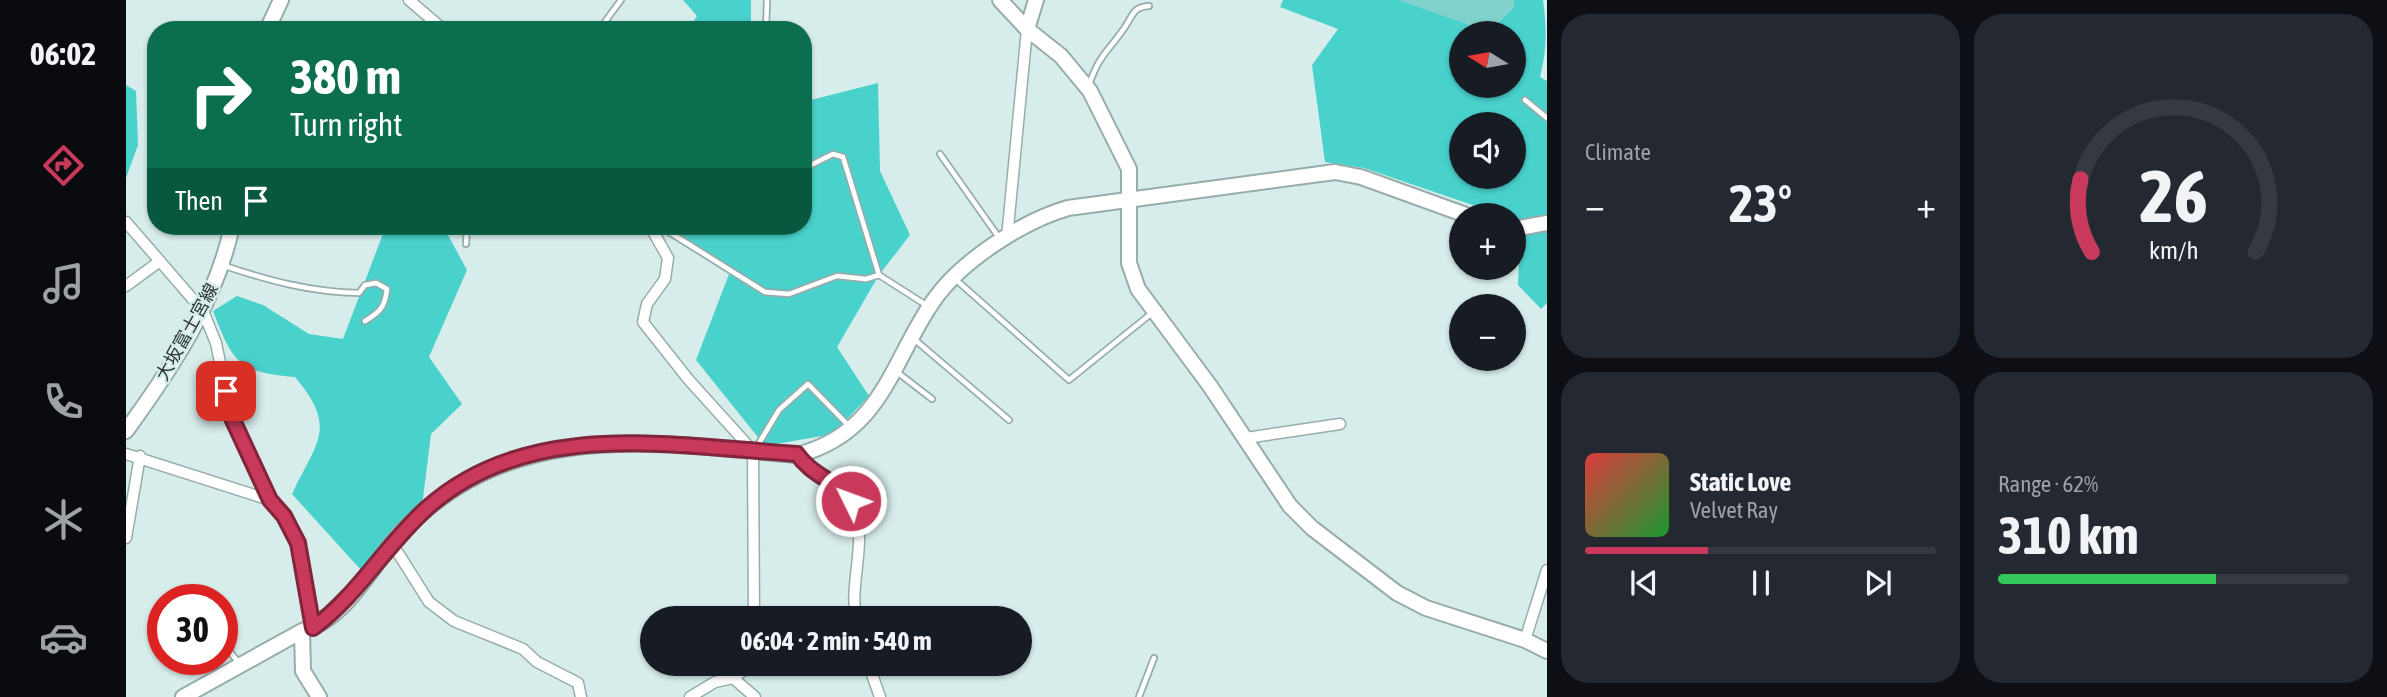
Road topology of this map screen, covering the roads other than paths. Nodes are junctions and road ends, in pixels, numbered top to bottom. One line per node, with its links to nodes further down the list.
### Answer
1 (281, 0): 8 (street)
2 (409, 0): 9 (street)
3 (621, 0): 10 (lane)
4 (767, 0): 11 (lane)
5 (1000, 0): 12 (street)
6 (1036, 0): 12 (street)
7 (1149, 6): 13 (lane)
8 (271, 21)
9 (434, 21)
10 (606, 21)
11 (766, 21)
12 (1027, 29): 13 (street); 27 (street)
13 (1088, 89): 18 (street)
14 (1525, 100): 15 (lane)
15 (1547, 118)
16 (940, 154): 27 (lane)
17 (812, 164): 31 (lane)
18 (1130, 202): 19 (street); 27 (street); 36 (street)
19 (1449, 209)
20 (126, 222): 29 (street)
21 (1547, 223): 22 (street)
22 (1526, 227)
23 (230, 235): 30 (street, 大坂富士宮線)
24 (466, 235): 28 (lane)
25 (660, 235): 46 (street)
26 (669, 235): 31 (lane)
27 (1004, 240): 32 (street)
28 (466, 244)
29 (160, 261): 33 (street); 35 (street)
30 (224, 266): 35 (street, 大坂富士宮線); 37 (lane)
31 (879, 275): 34 (lane)
32 (954, 278): 34 (street); 36 (lane)
33 (126, 286)
34 (930, 307): 38 (street)
35 (203, 311): 44 (street, 大坂富士宮線); 50 (street)
36 (1154, 311): 45 (street)
37 (365, 321)
38 (913, 339): 39 (street); 41 (lane)
39 (896, 371): 40 (lane); 43 (street)
40 (932, 399)
41 (1009, 420)
42 (1340, 424): 45 (street)
43 (850, 427): 46 (lane); 48 (street)
44 (126, 432)
45 (1246, 438): 57 (street)
46 (754, 451): 48 (street); 52 (street); 54 (street)
47 (126, 454): 49 (street)
48 (797, 454): 55 (street)
49 (140, 456): 50 (street); 51 (street)
50 (270, 500): 56 (street)
51 (126, 538)
52 (393, 545): 56 (street); 67 (street)
53 (1547, 570): 57 (street)
54 (754, 606)
55 (855, 606)
56 (308, 629): 61 (street); 66 (street)
57 (1525, 640): 58 (street)
58 (1547, 651)
59 (1154, 658): 71 (lane)
60 (238, 662): 61 (lane)
61 (240, 664): 65 (street)
62 (736, 676): 64 (street)
63 (873, 676): 70 (street)
64 (733, 678): 68 (street); 69 (street)
65 (183, 697)
66 (319, 697)
67 (581, 697)
68 (690, 697)
69 (755, 697)
70 (880, 697)
71 (1139, 697)

